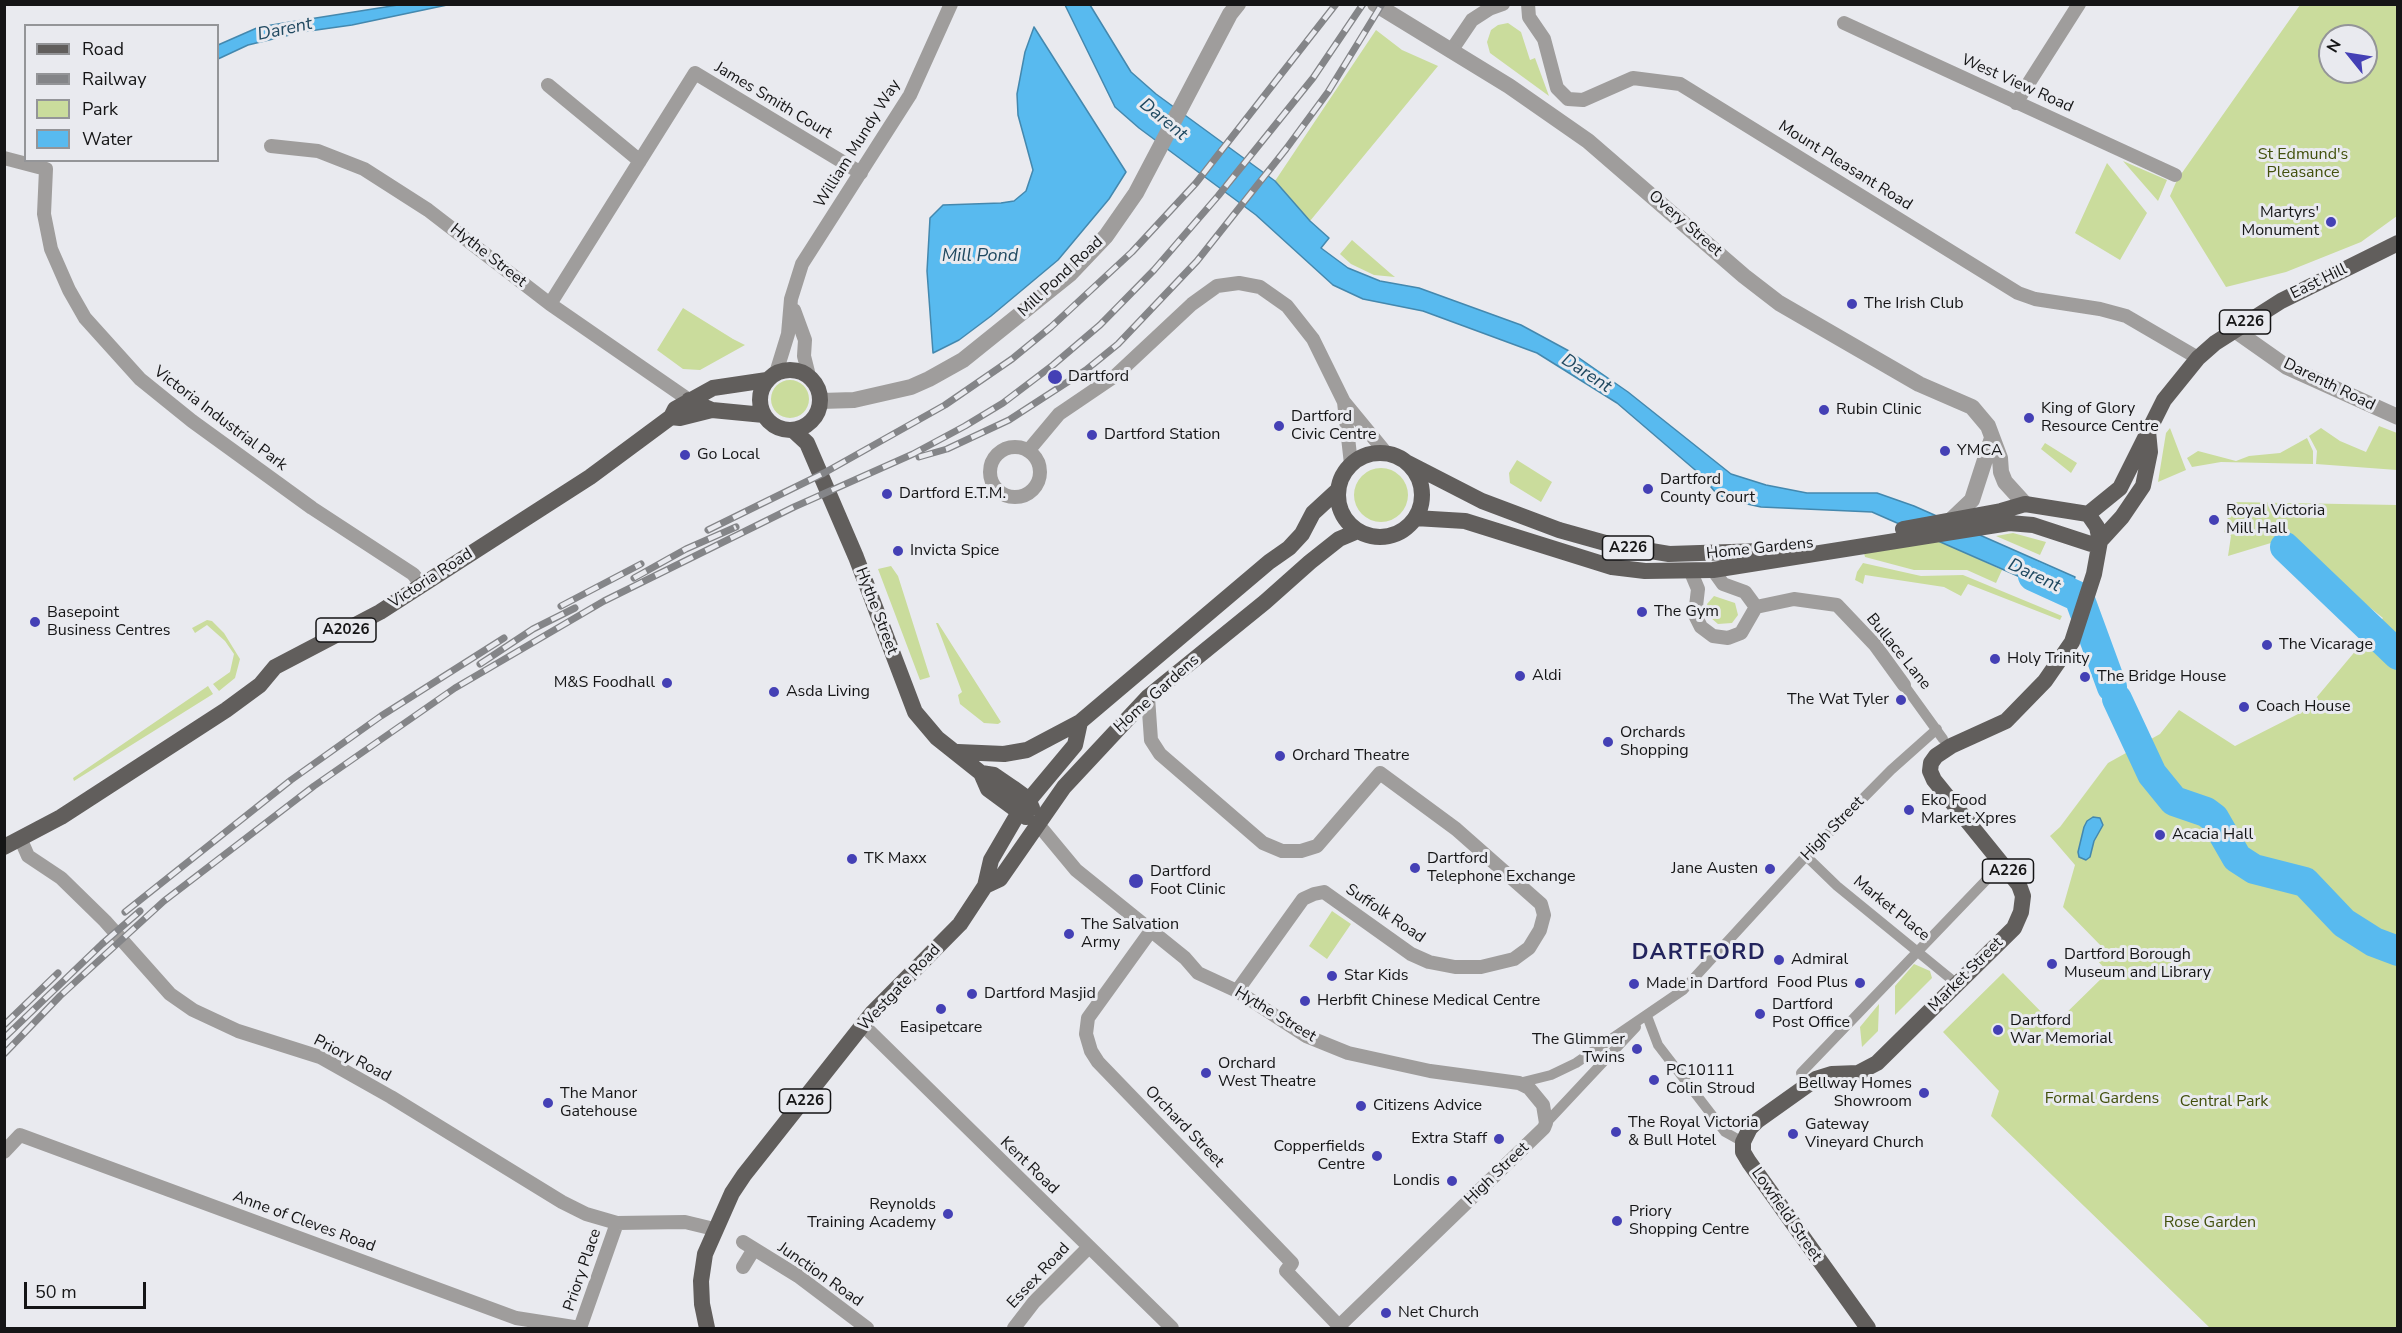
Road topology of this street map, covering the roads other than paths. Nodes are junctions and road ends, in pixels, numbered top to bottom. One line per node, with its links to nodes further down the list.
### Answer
1 (951, 4): 14 (street, William Mundy Way)
2 (1375, 4): 8 (street, Overy Street)
3 (1503, 4): 8 (street)
4 (1528, 4): 20 (street, Mount Pleasant Road)
5 (2079, 4): 10 (street)
6 (1234, 8): 24 (street, Mill Pond Road)
7 (1844, 23): 10 (street, West View Road)
8 (1451, 51): 32 (street, Overy Street)
9 (548, 85): 13 (street)
10 (2016, 103): 15 (street, West View Road)
11 (271, 146): 18 (street, Hythe Street)
12 (4, 158): 49 (street, Victoria Industrial Park)
13 (640, 161): 14 (street, James Smith Court); 18 (street, James Smith Court)
14 (861, 173): 17 (street, William Mundy Way)
15 (2175, 175)
16 (2397, 243): 19 (main road, East Hill / A226)
17 (791, 299): 21 (street); 22 (street, William Mundy Way)
18 (550, 304): 23 (street, Hythe Street)
19 (2233, 329): 20 (main road, East Hill / A226); 29 (street, Darenth Road)
20 (2198, 358): 31 (main road, East Hill / A226)
21 (809, 376): 22 (main road, Victoria Road); 24 (main road)
22 (772, 377): 23 (main road, Victoria Road / A2026); 27 (main road)
23 (689, 400): 26 (main road, Victoria Road / A2026); 28 (main road, Victoria Road / A2026)
24 (821, 401): 30 (main road)
25 (1344, 402): 33 (street); 34 (street); 36 (street)
26 (712, 410): 27 (main road, Victoria Road / A2026); 28 (main road, Victoria Road / A2026)
27 (764, 416): 30 (main road, Victoria Road)
28 (671, 417): 49 (main road, Victoria Road / A2026)
29 (2397, 417)
30 (794, 431): 56 (main road, Hythe Street)
31 (2148, 431): 39 (main road, East Hill / A226); 45 (main road, East Hill / A226)
32 (1992, 438): 38 (street, Overy Street); 42 (street)
33 (1028, 451)
34 (1386, 453): 35 (main road); 36 (main road)
35 (1408, 463): 41 (main road); 46 (main road, Home Gardens / A226)
36 (1351, 464): 37 (main road)
37 (1338, 490): 43 (main road); 53 (main road, Home Gardens)
38 (2025, 504): 39 (main road, Home Gardens / A226); 40 (main road, Home Gardens / A226)
39 (2088, 514): 45 (main road)
40 (2005, 517): 42 (main road, Home Gardens / A226); 44 (main road, Home Gardens / A226); 45 (main road, Home Gardens / A226)
41 (1415, 518): 43 (main road); 47 (main road, Home Gardens / A226)
42 (1951, 520): 44 (main road, Home Gardens / A226)
43 (1358, 531): 52 (main road, Home Gardens / A226)
44 (1865, 541): 46 (main road, Home Gardens / A226); 48 (main road, Home Gardens / A226)
45 (2100, 541): 55 (main road, A226)
46 (1641, 550): 47 (main road)
47 (1690, 570): 48 (main road, Home Gardens / A226); 50 (street)
48 (1713, 570): 50 (street)
49 (422, 585): 59 (main road, Victoria Road / A2026)
50 (1756, 607): 51 (street, Bullace Lane)
51 (1904, 685): 54 (street, Bullace Lane)
52 (1148, 697): 58 (main road, Home Gardens / A226); 67 (street, Suffolk Road)
53 (1080, 722): 56 (main road, Home Gardens); 57 (main road, A226)
54 (1937, 729): 55 (street); 61 (street, High Street)
55 (1945, 744): 66 (main road, Market Street / A226)
56 (958, 752): 57 (main road, Hythe Street)
57 (1023, 806): 58 (main road, Hythe Street); 63 (main road, Westgate Road / A226)
58 (1037, 823): 63 (main road, Home Gardens / A226); 64 (street, Hythe Street)
59 (21, 840): 60 (main road, Victoria Road / A2026); 75 (street, Priory Road)
60 (4, 847)
61 (1806, 856): 65 (street, Market Place); 68 (street, High Street)
62 (1994, 872): 65 (street)
63 (986, 886): 69 (main road, Westgate Road / A226)
64 (1150, 932): 67 (street, Hythe Street); 79 (street, Orchard Street)
65 (1918, 950): 66 (street, Market Place); 70 (street)
66 (1957, 984): 73 (main road, Market Street / A226)
67 (1237, 991): 71 (street, Hythe Street)
68 (1647, 1016): 71 (street, High Street); 72 (street, High Street); 73 (street)
69 (864, 1026): 76 (main road, Westgate Road / A226); 77 (street, Kent Road)
70 (1801, 1073)
71 (1519, 1083): 72 (street)
72 (1546, 1123): 79 (street, High Street)
73 (1743, 1142): 85 (main road, Lowfield Street)
74 (4, 1152): 80 (street, Anne of Cleves Road)
75 (617, 1223): 76 (street, Priory Road); 80 (street, Priory Place)
76 (714, 1228): 81 (main road, Westgate Road / A226)
77 (1089, 1247): 83 (street, Essex Road); 84 (street, Kent Road)
78 (743, 1267): 82 (street, Junction Road)
79 (1338, 1327)
80 (580, 1328)
81 (707, 1329)
82 (867, 1329)
83 (1014, 1329)
84 (1172, 1329)
85 (1868, 1329)

